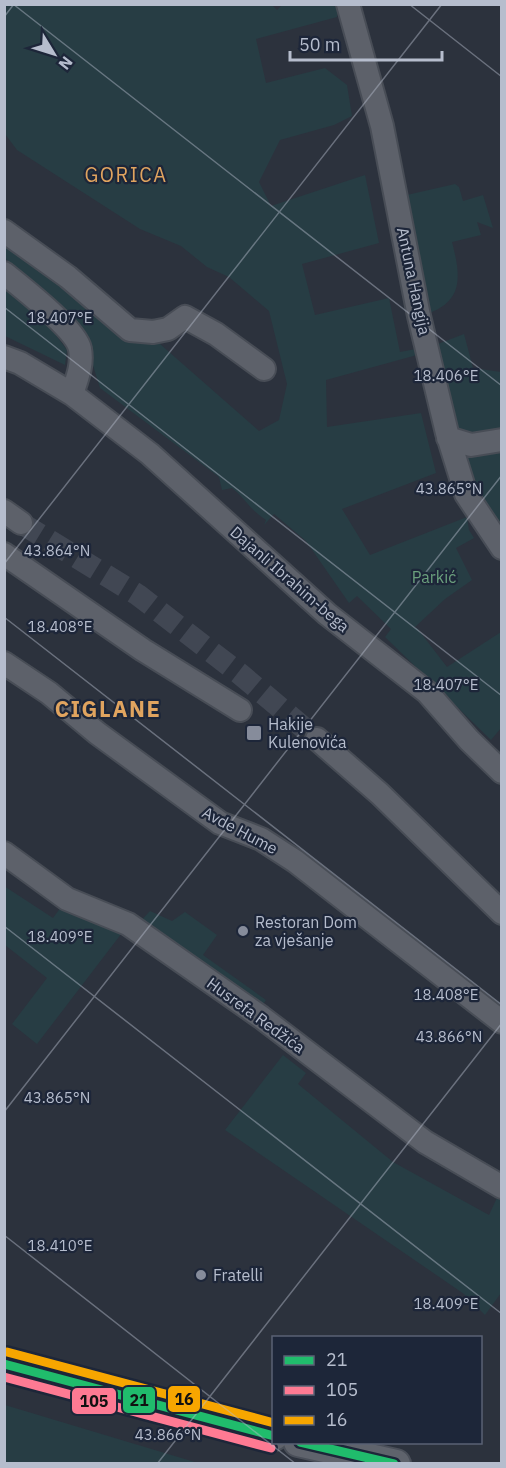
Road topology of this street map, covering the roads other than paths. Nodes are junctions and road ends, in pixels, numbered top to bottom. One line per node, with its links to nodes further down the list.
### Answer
1 (348, 4): 7 (street, Antuna Hangija)
2 (4, 231): 5 (street)
3 (4, 273): 6 (street)
4 (4, 357): 6 (street, Dajanli Ibrahim-bega)
5 (264, 369)
6 (72, 394): 14 (street, Dajanli Ibrahim-bega)
7 (448, 438): 8 (street); 9 (street, Antuna Hangija)
8 (501, 440)
9 (501, 548)
10 (4, 554): 12 (street)
11 (4, 663): 17 (street, Avde Hume)
12 (240, 710)
13 (317, 739): 16 (street)
14 (501, 772)
15 (4, 852): 18 (street, Husrefa Redžića)
16 (501, 913)
17 (501, 1022)
18 (501, 1187)
19 (4, 1364): 20 (main road)
20 (272, 1436)
21 (303, 1444): 22 (main road)
22 (396, 1464)

